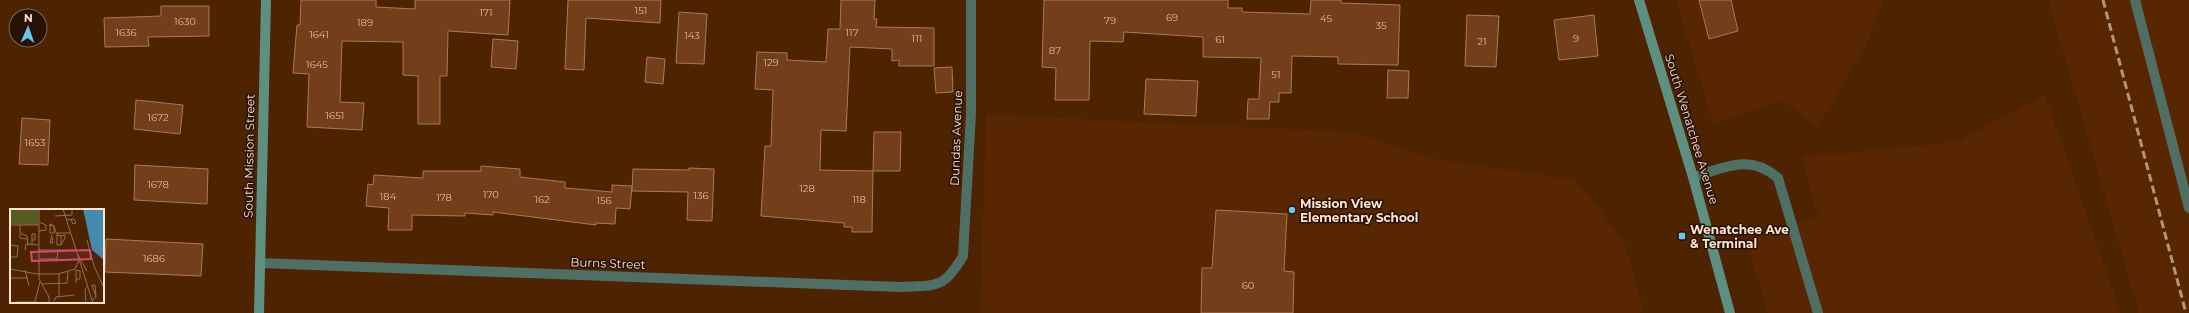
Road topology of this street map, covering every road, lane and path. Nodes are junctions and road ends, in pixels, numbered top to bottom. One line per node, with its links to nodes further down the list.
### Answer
1 (266, 0): 7 (main road, South Mission Street)
2 (972, 0): 8 (street, Dundas Avenue)
3 (1639, 0): 5 (main road, South Wenatchee Avenue)
4 (2136, 0): 6 (street)
5 (1694, 177): 10 (main road, South Wenatchee Avenue); 11 (street)
6 (2189, 208)
7 (260, 263): 8 (street, Burns Street); 9 (main road, South Mission Street)
8 (952, 275)
9 (259, 313)
10 (1730, 313)
11 (1818, 313)

